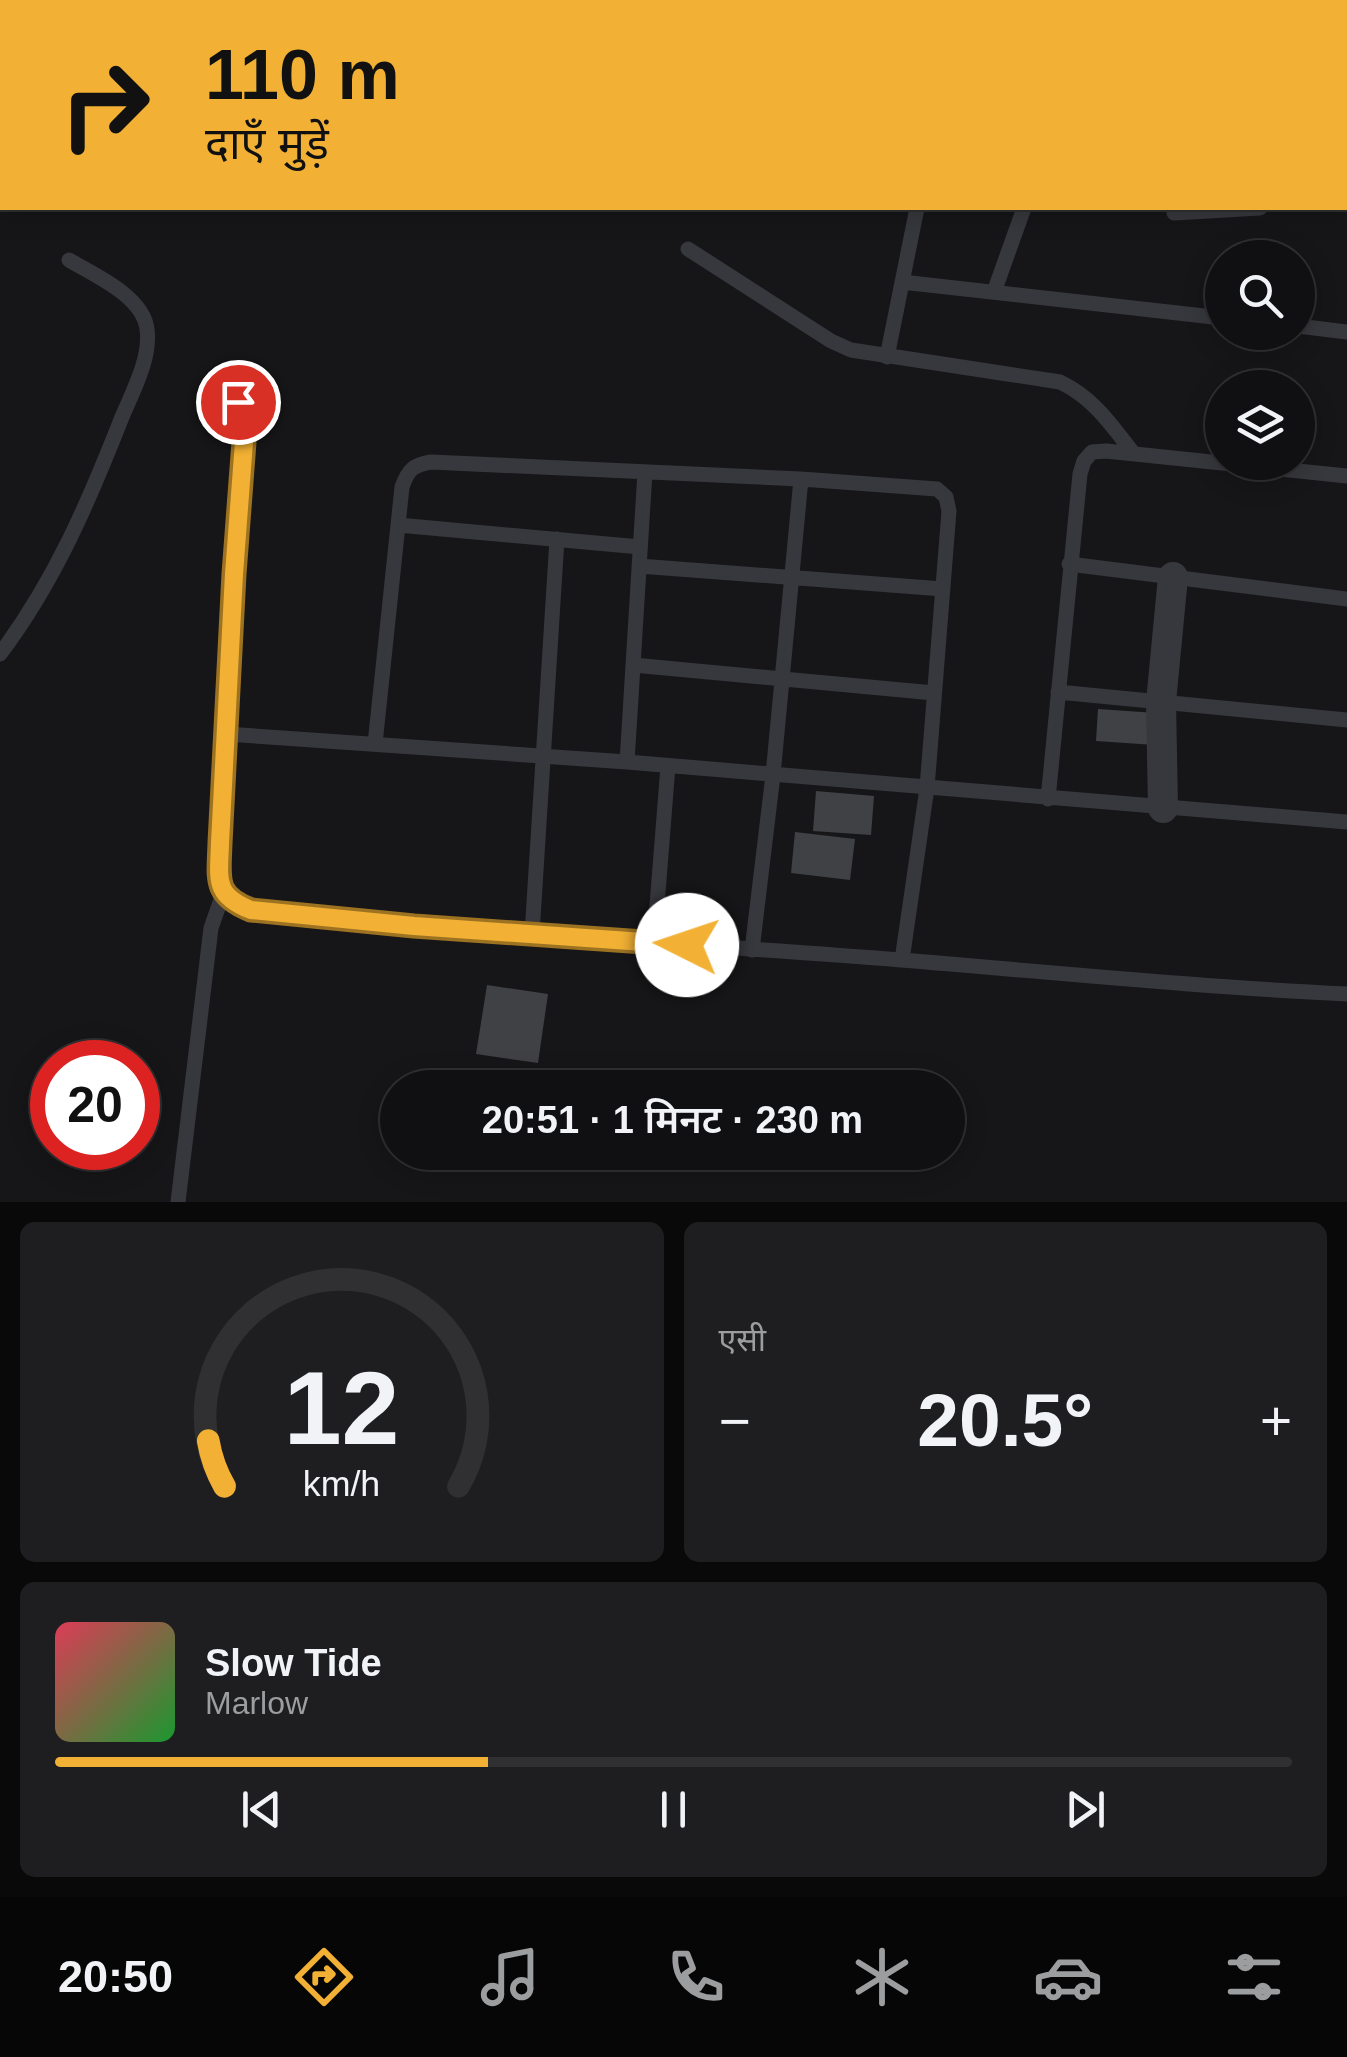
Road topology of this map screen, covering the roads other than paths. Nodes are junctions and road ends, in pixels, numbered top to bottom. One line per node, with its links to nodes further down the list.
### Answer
1 (917, 210): 7 (lane)
2 (1023, 210): 8 (lane)
3 (1226, 210): 4 (lane)
4 (1174, 213)
5 (688, 250): 12 (lane)
6 (69, 260): 27 (lane)
7 (902, 282): 8 (lane); 12 (lane)
8 (994, 292): 9 (lane)
9 (1205, 316)
10 (1315, 328): 11 (lane)
11 (1347, 332)
12 (887, 358): 14 (lane)
13 (229, 384): 34 (lane)
14 (1134, 454): 16 (lane); 21 (lane)
15 (646, 472): 17 (lane); 18 (lane); 20 (lane)
16 (1347, 476)
17 (801, 479): 23 (lane); 25 (lane)
18 (398, 525): 19 (lane); 35 (lane)
19 (557, 539): 20 (lane); 36 (lane)
20 (640, 547): 22 (lane)
21 (1069, 564): 24 (lane); 30 (lane)
22 (640, 566): 23 (lane); 28 (lane)
23 (791, 577): 25 (lane); 29 (lane)
24 (1173, 577): 26 (lane); 32 (street)
25 (943, 589): 31 (lane)
26 (1347, 599)
27 (0, 654)
28 (633, 665): 29 (lane); 37 (lane)
29 (782, 677): 31 (lane); 39 (lane)
30 (1058, 692): 32 (lane); 41 (lane)
31 (934, 693): 40 (lane)
32 (1161, 702): 33 (lane); 42 (street)
33 (1347, 720)
34 (226, 734): 35 (lane); 44 (lane)
35 (375, 744): 36 (lane)
36 (542, 756): 37 (lane); 45 (lane)
37 (627, 762): 38 (lane)
38 (668, 766): 39 (lane); 46 (lane)
39 (773, 775): 40 (lane); 47 (lane)
40 (927, 788): 41 (lane); 48 (lane)
41 (1048, 799): 42 (lane)
42 (1163, 808): 43 (lane)
43 (1347, 822)
44 (224, 894): 45 (lane); 50 (lane)
45 (532, 934): 46 (lane)
46 (654, 943): 47 (lane)
47 (752, 950): 48 (lane)
48 (902, 960): 49 (lane)
49 (1347, 994)
50 (178, 1202)

